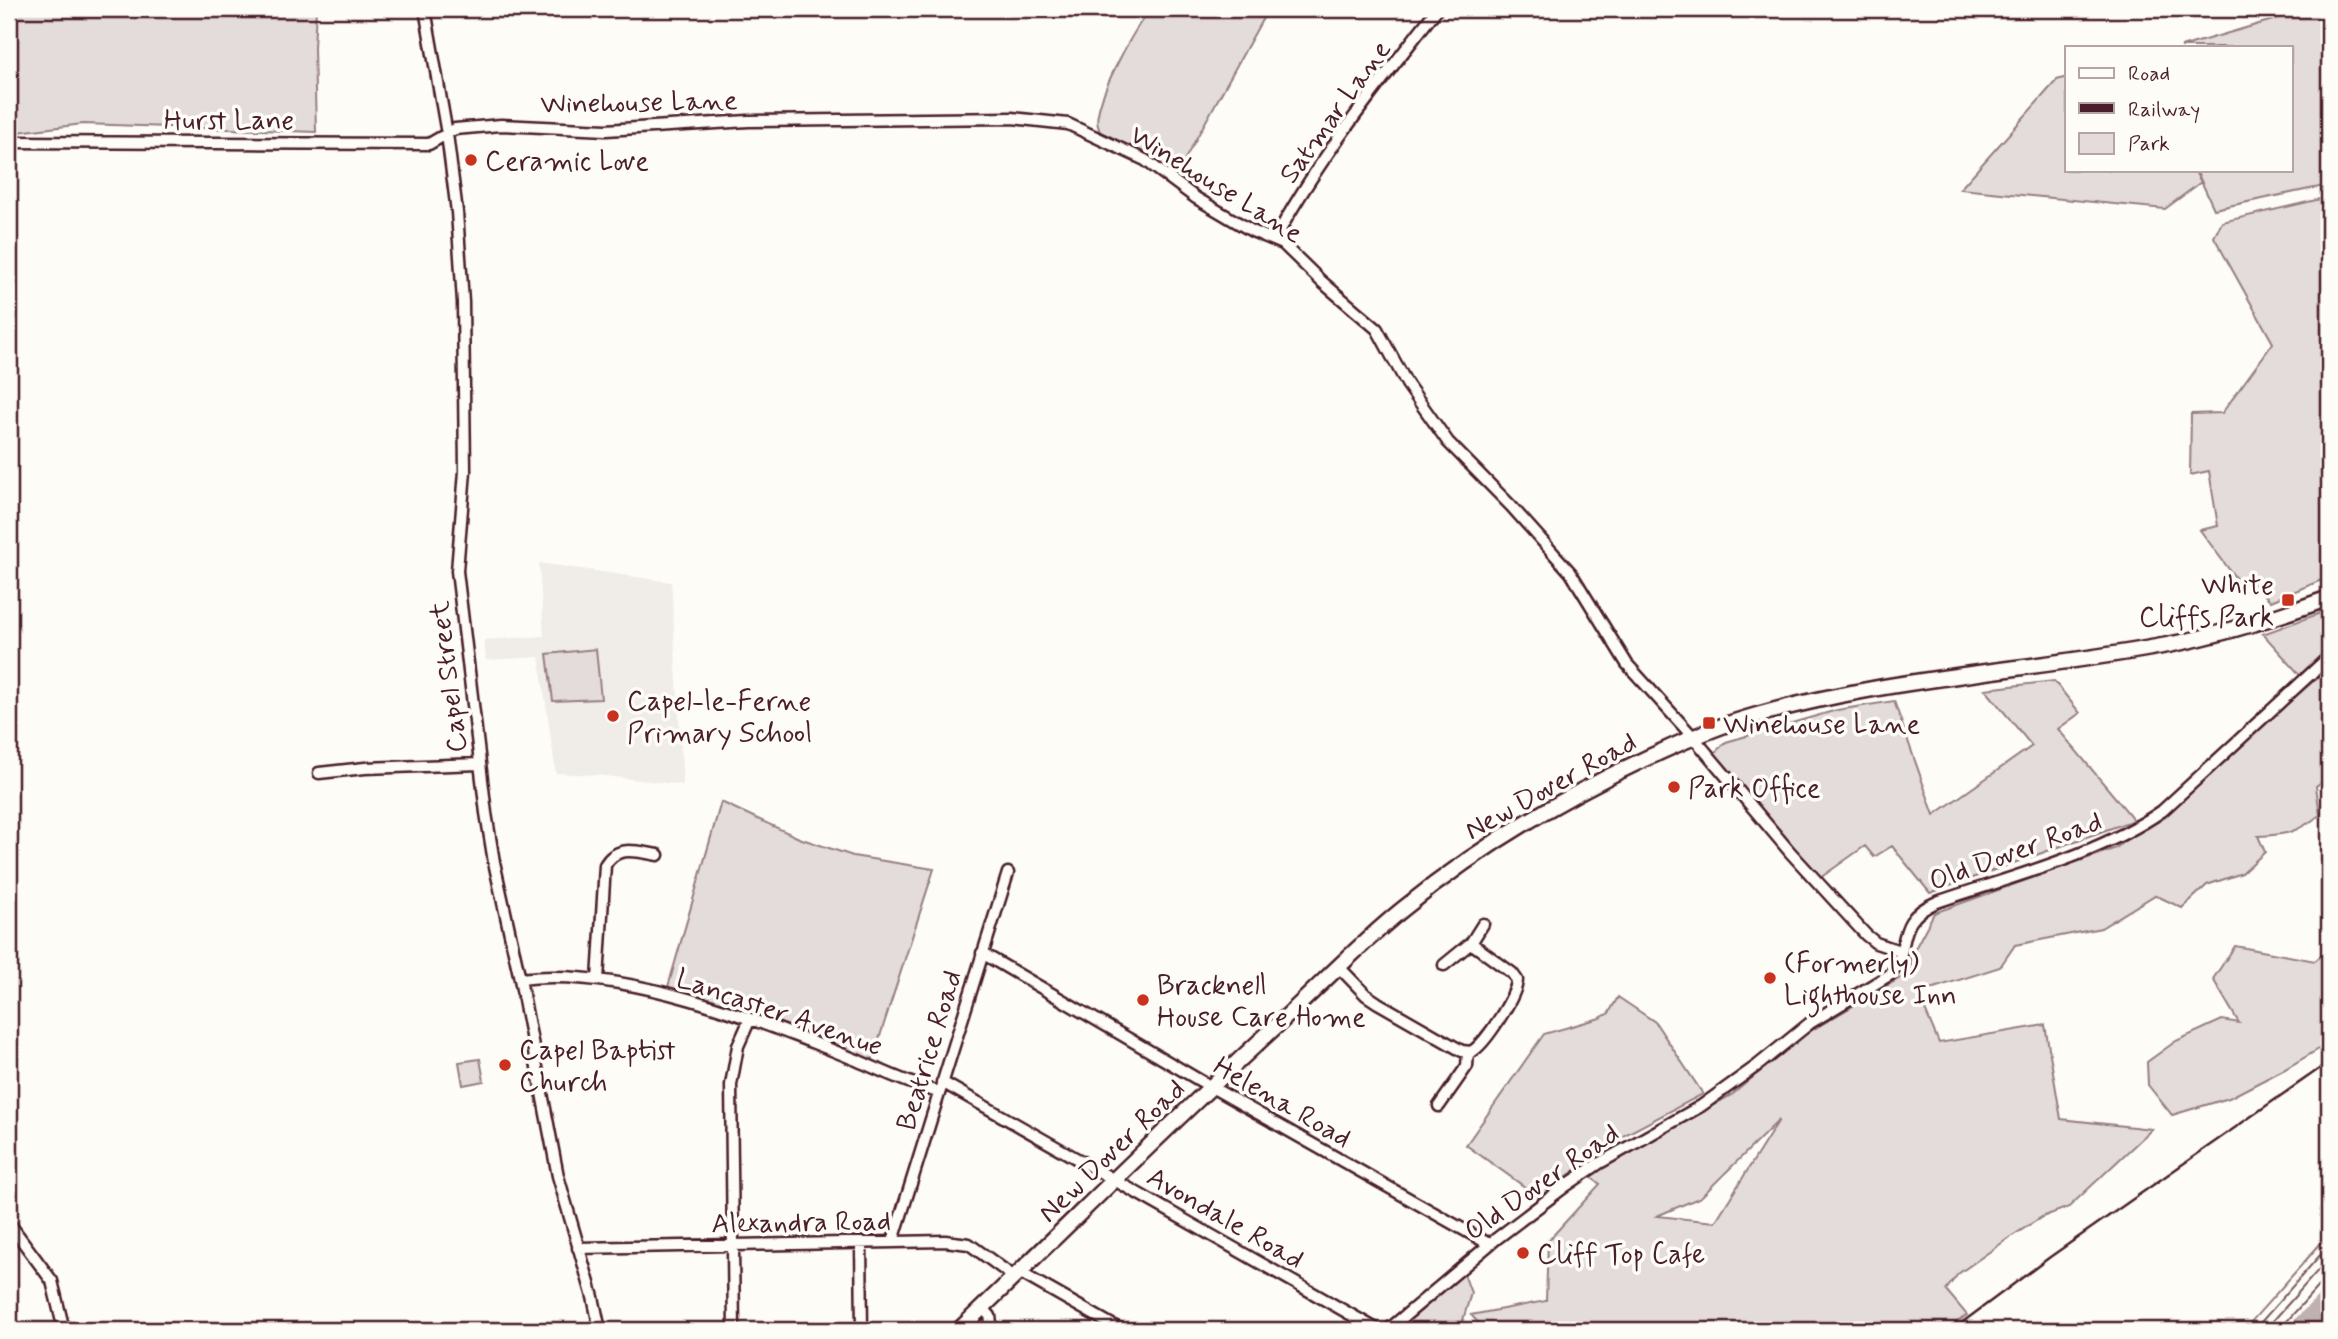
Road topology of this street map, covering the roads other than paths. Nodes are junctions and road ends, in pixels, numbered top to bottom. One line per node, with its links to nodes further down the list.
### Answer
1 (425, 9): 3 (street, Capel Street)
2 (1437, 9): 5 (street, Satmar Lane)
3 (447, 134): 4 (street, Hurst Lane); 5 (street, Winehouse Lane); 9 (street, Capel Street)
4 (9, 142)
5 (1283, 244): 8 (street, Winehouse Lane)
6 (2329, 598): 8 (main road, New Dover Road)
7 (2329, 657): 15 (street, Old Dover Road)
8 (1694, 738): 15 (street, Winehouse Lane); 18 (main road, New Dover Road)
9 (480, 764): 10 (street); 19 (street, Capel Street)
10 (319, 773)
11 (658, 855): 20 (street)
12 (1008, 873): 16 (street, Beatrice Road)
13 (1483, 924): 14 (street)
14 (1471, 943): 17 (street); 22 (street)
15 (1900, 951): 30 (street, Old Dover Road)
16 (982, 953): 23 (street, Helena Road); 24 (street, Beatrice Road)
17 (1444, 965)
18 (1339, 967): 22 (street); 23 (main road, New Dover Road)
19 (520, 979): 20 (street, Lancaster Avenue); 32 (street, Capel Street)
20 (598, 980): 21 (street, Lancaster Avenue)
21 (750, 1019): 24 (street, Lancaster Avenue); 31 (street)
22 (1468, 1052): 25 (street)
23 (1212, 1086): 26 (main road, New Dover Road); 30 (street, Helena Road)
24 (940, 1087): 26 (street, Avondale Road); 28 (street, Beatrice Road)
25 (1439, 1106)
26 (1115, 1181): 33 (main road, New Dover Road); 42 (street, Avondale Road)
27 (9, 1223): 35 (street)
28 (893, 1241): 29 (street, Alexandra Road); 33 (street, Alexandra Road)
29 (861, 1243): 31 (street, Alexandra Road); 38 (street)
30 (1489, 1244): 43 (street, Old Dover Road)
31 (732, 1245): 32 (street, Alexandra Road); 37 (street)
32 (578, 1248): 36 (street, Capel Street)
33 (1017, 1274): 34 (main road, New Dover Road); 41 (street, Alexandra Road)
34 (983, 1308): 39 (main road, New Dover Road); 40 (street)
35 (64, 1330)
36 (600, 1330)
37 (734, 1330)
38 (862, 1330)
39 (959, 1330)
40 (992, 1330)
41 (1121, 1330)
42 (1378, 1330)
43 (1388, 1330)

